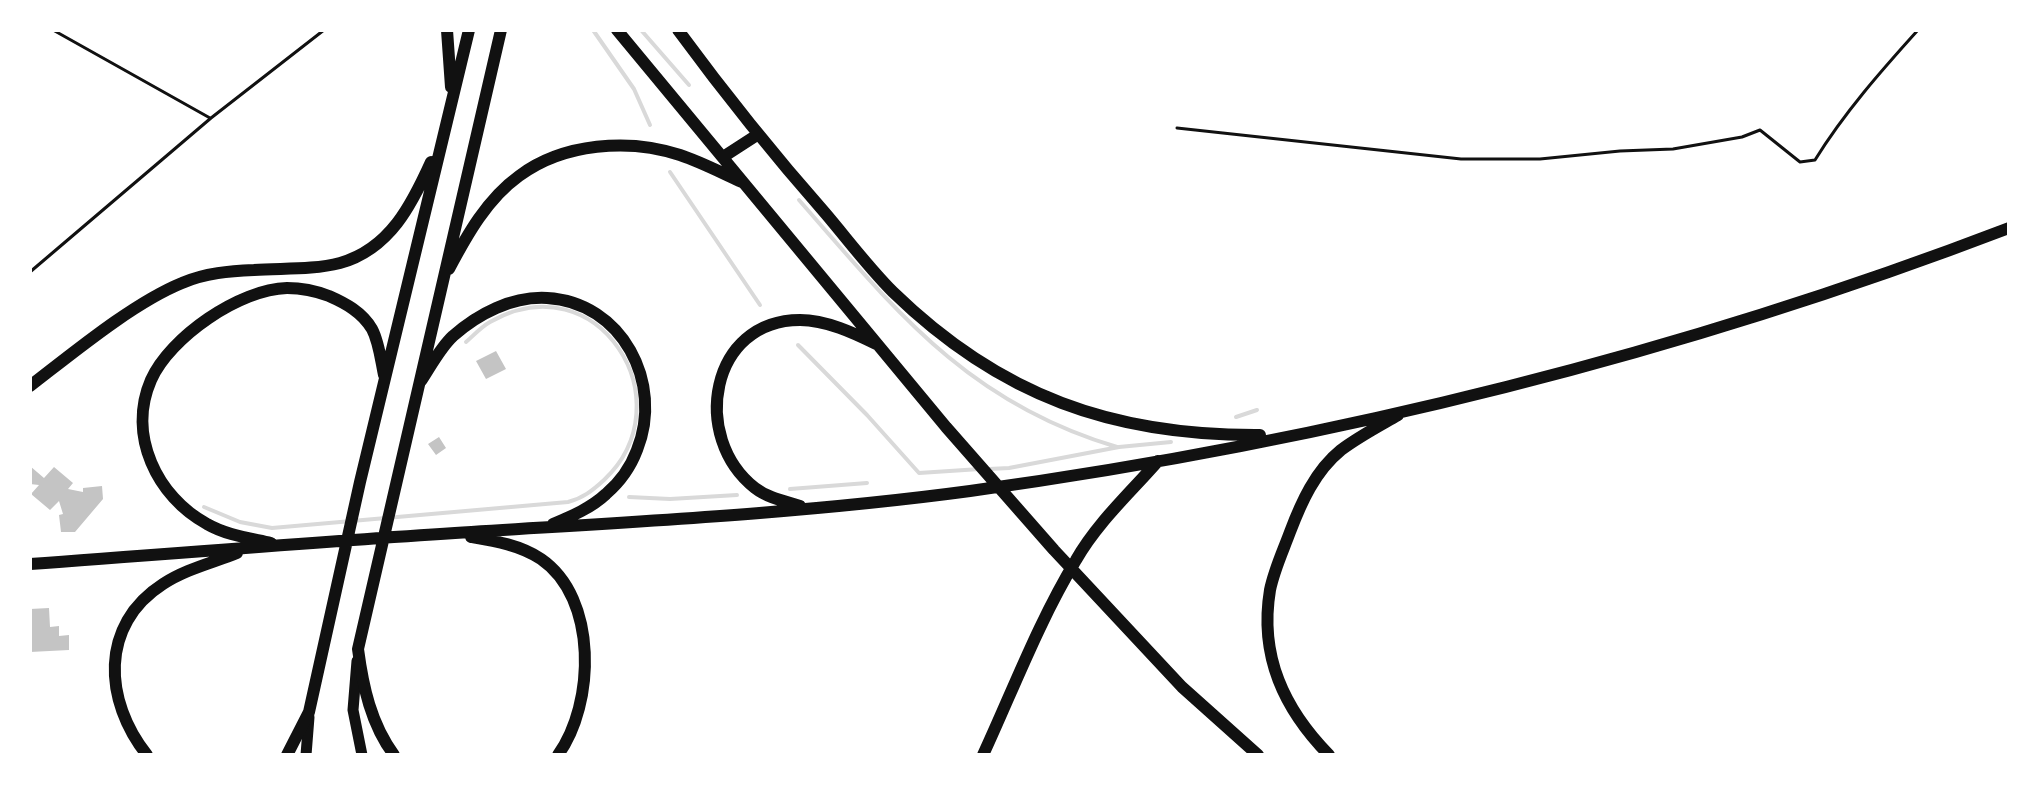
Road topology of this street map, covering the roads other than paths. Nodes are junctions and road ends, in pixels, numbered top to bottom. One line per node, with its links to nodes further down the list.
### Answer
1 (447, 30): 6 (highway)
2 (469, 30): 6 (highway)
3 (501, 30): 12 (highway)
4 (617, 30): 9 (highway)
5 (678, 30): 7 (highway)
6 (451, 102): 8 (highway)
7 (757, 135): 9 (highway); 18 (highway)
8 (443, 137): 14 (highway); 15 (highway)
9 (723, 157): 10 (highway)
10 (746, 184): 12 (highway); 13 (highway)
11 (2009, 228): 17 (highway)
12 (441, 283): 16 (highway)
13 (879, 346): 20 (highway); 35 (highway)
14 (385, 378): 23 (highway); 27 (highway)
15 (30, 386)
16 (417, 387): 21 (highway); 26 (highway)
17 (1406, 410): 18 (highway); 36 (highway)
18 (1291, 435): 19 (highway)
19 (1158, 461): 20 (highway); 34 (highway)
20 (809, 508): 21 (highway)
21 (544, 528): 22 (highway)
22 (452, 533): 23 (highway); 33 (highway)
23 (282, 545): 24 (highway)
24 (248, 548): 25 (highway); 28 (highway)
25 (30, 564)
26 (358, 649): 31 (main road); 32 (highway)
27 (309, 712): 29 (highway); 30 (main road)
28 (147, 755)
29 (287, 755)
30 (304, 755)
31 (362, 755)
32 (394, 755)
33 (558, 755)
34 (983, 755)
35 (1258, 755)
36 (1329, 755)

